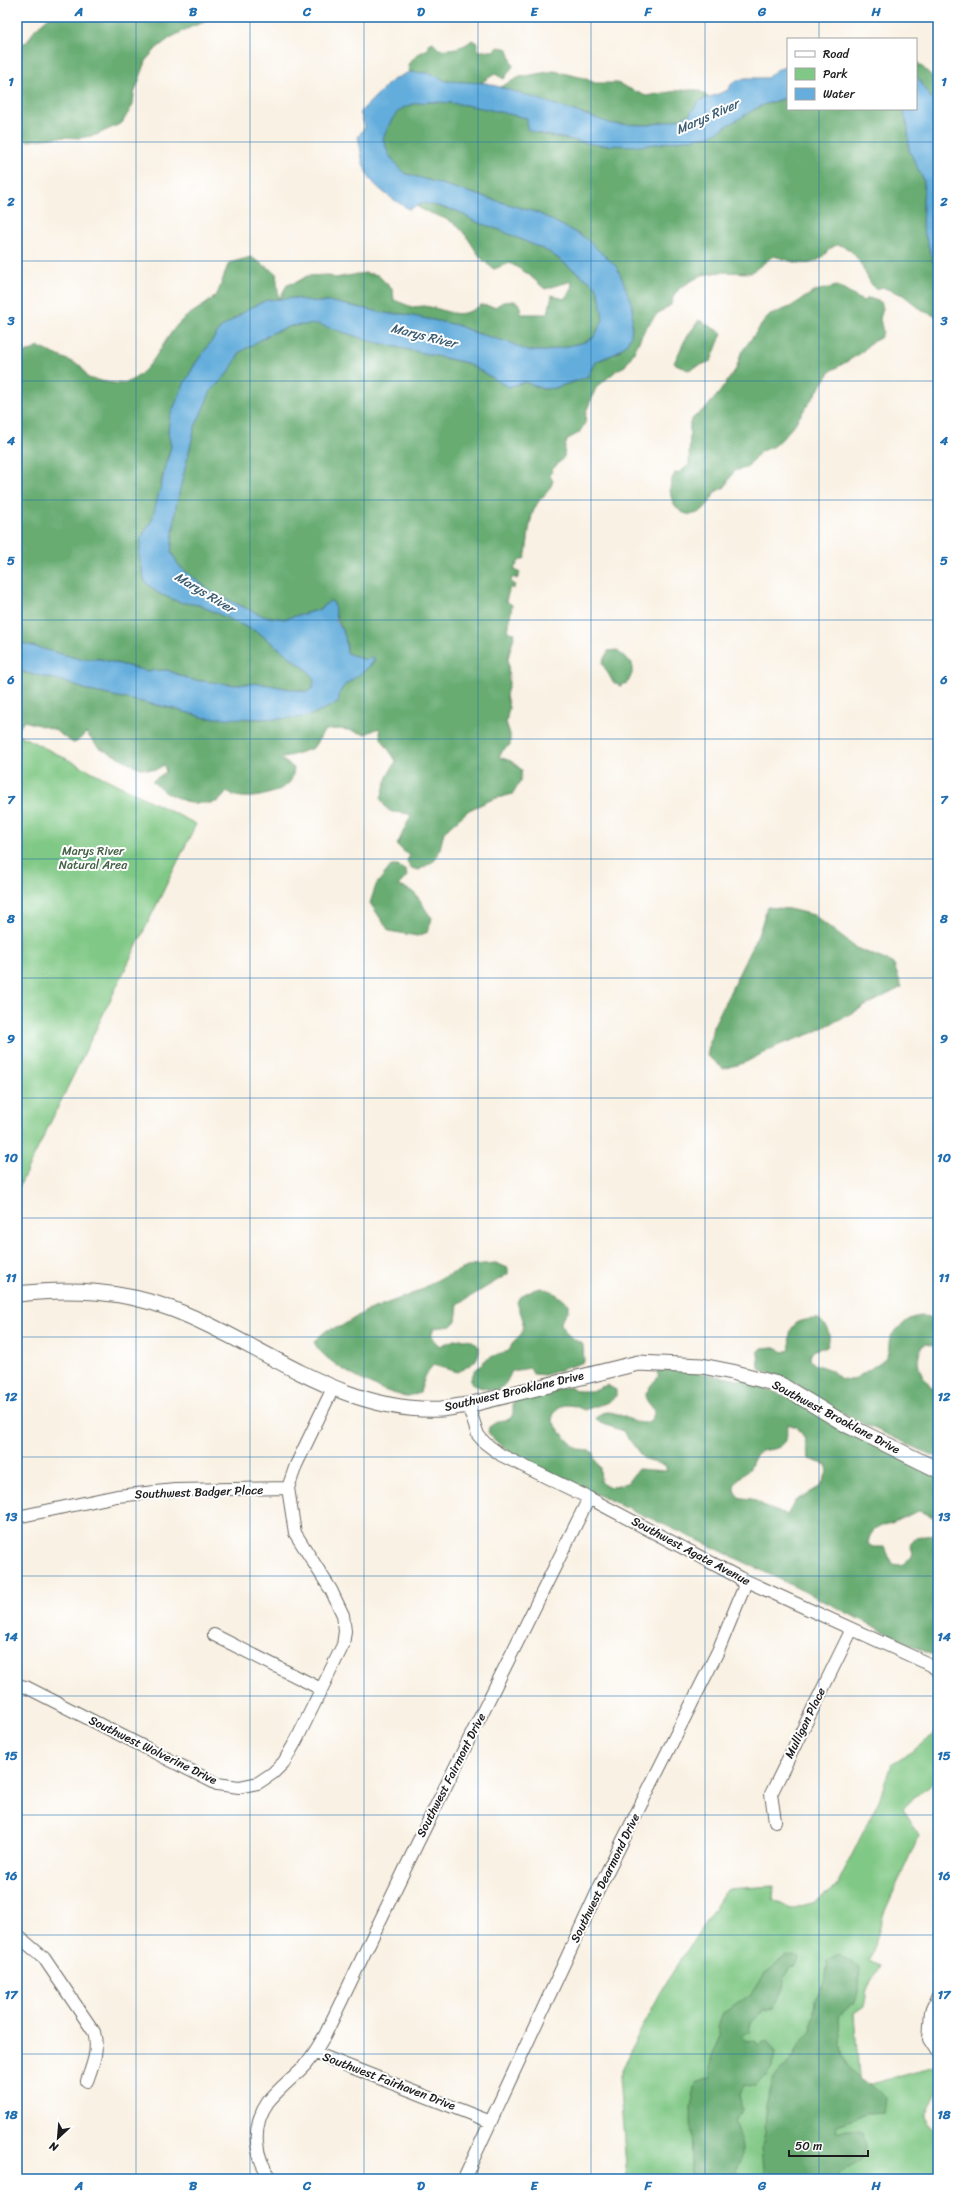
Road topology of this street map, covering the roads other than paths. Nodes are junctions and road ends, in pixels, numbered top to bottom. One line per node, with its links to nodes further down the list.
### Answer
1 (17, 1294): 2 (street, Southwest Brooklane Drive)
2 (333, 1388): 3 (street, Southwest Brooklane Drive); 5 (street, Southwest Wolverine Drive)
3 (468, 1405): 4 (street, Southwest Brooklane Drive); 6 (street, Southwest Agate Avenue)
4 (938, 1470)
5 (288, 1488): 7 (street, Southwest Badger Place); 13 (street, Southwest Wolverine Drive)
6 (589, 1498): 8 (street, Southwest Agate Avenue); 17 (street, Southwest Fairmont Drive)
7 (17, 1517)
8 (740, 1578): 9 (street, Southwest Agate Avenue); 20 (street, Southwest Dearmond Drive)
9 (852, 1629): 11 (street, Southwest Agate Avenue); 14 (street, Mulligan Place)
10 (214, 1635): 13 (street)
11 (938, 1671)
12 (17, 1685): 13 (street, Southwest Wolverine Drive)
13 (321, 1689)
14 (775, 1821)
15 (17, 1935): 19 (street)
16 (938, 1996): 18 (street)
17 (315, 2053): 20 (street, Southwest Fairhaven Drive); 21 (street, Southwest Fairhaven Drive)
18 (938, 2053)
19 (87, 2081)
20 (491, 2122): 22 (street, Southwest Dearmond Drive)
21 (272, 2179)
22 (464, 2179)

